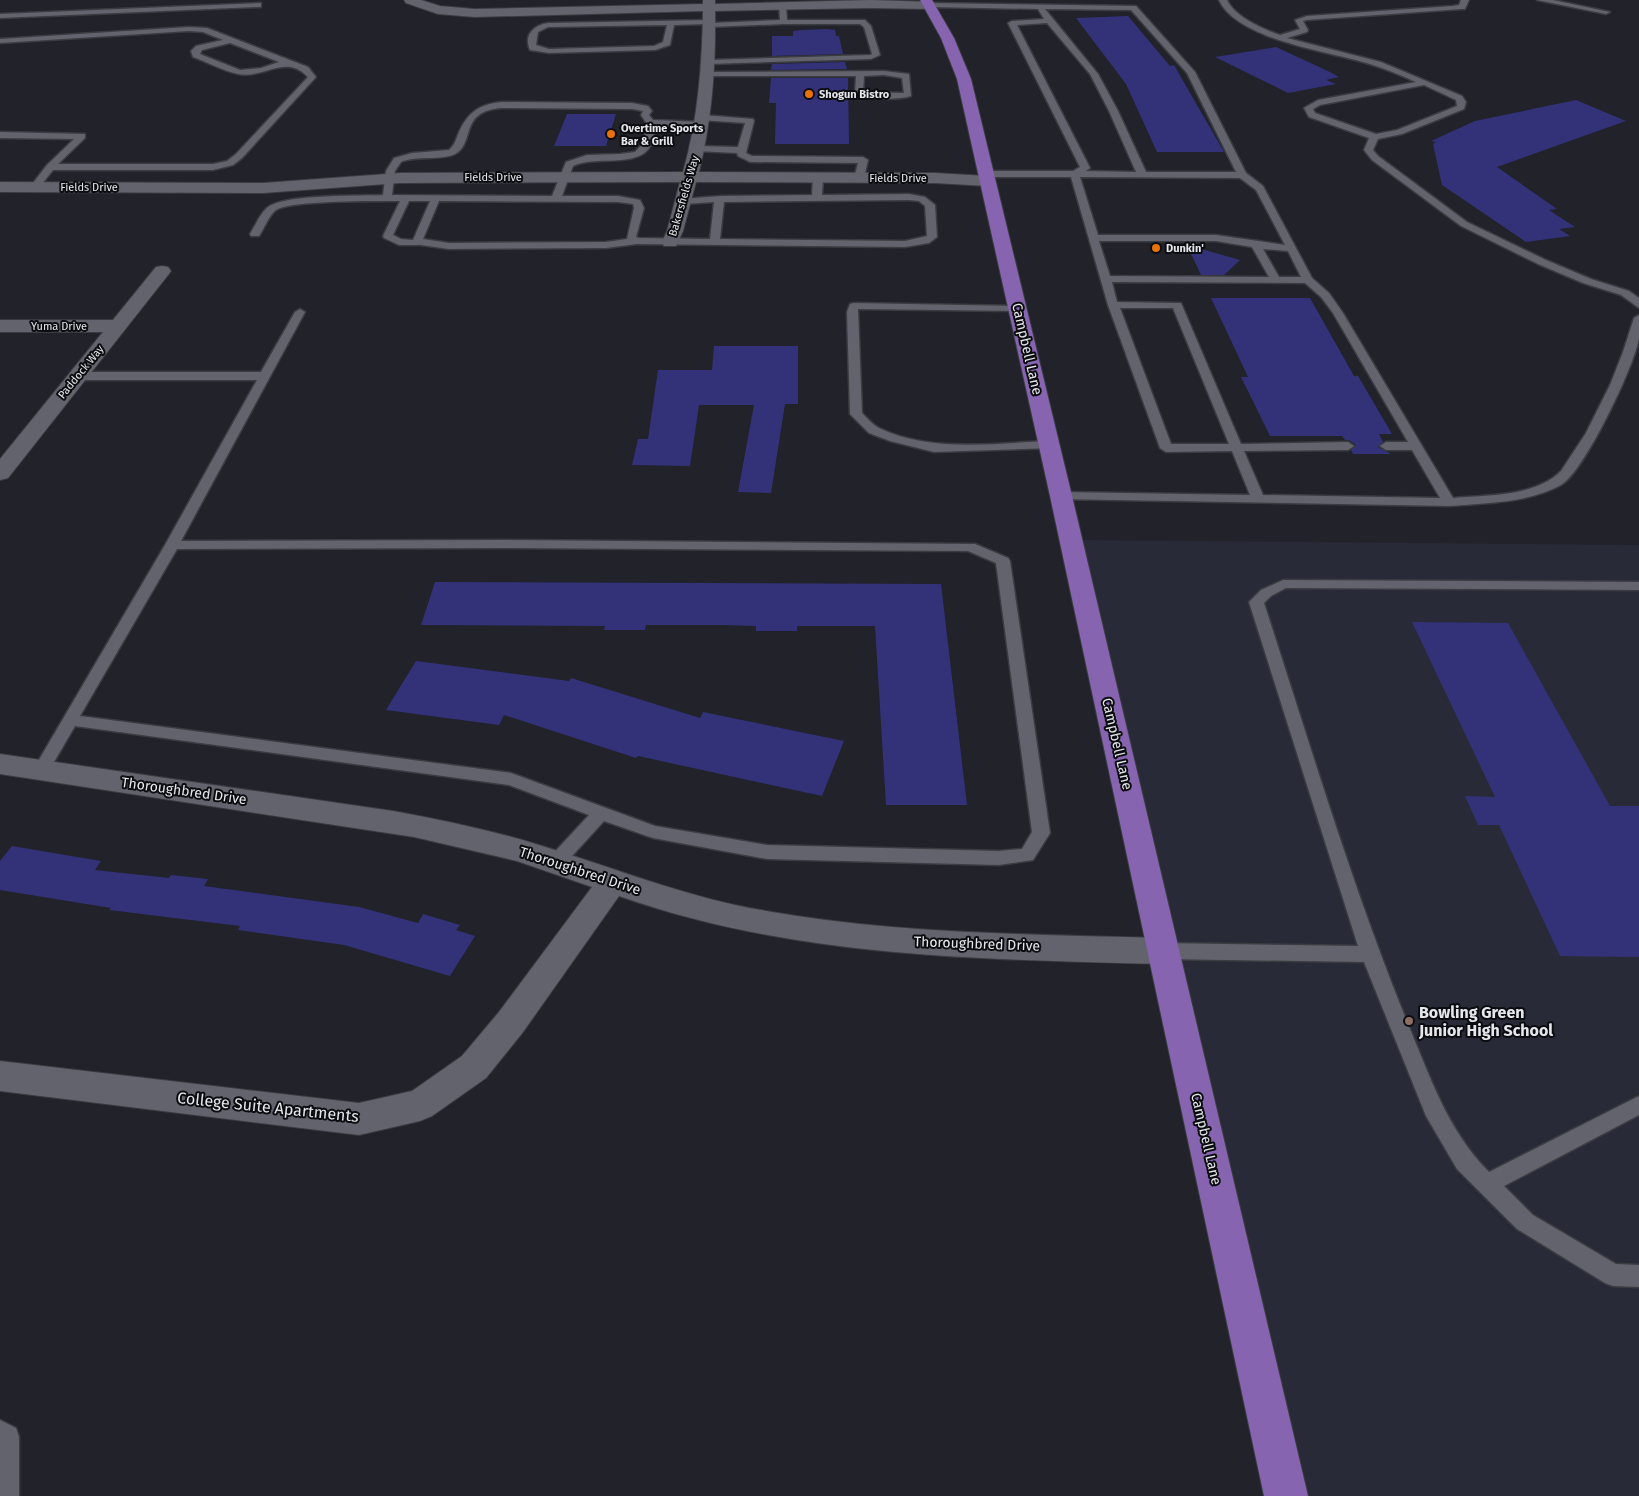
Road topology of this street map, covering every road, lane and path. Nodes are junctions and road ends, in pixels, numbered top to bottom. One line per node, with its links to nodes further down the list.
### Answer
1 (174, 0): 14 (lane)
2 (410, 0): 11 (street)
3 (1125, 0): 15 (lane)
4 (1223, 0): 22 (lane)
5 (1465, 0): 22 (lane)
6 (1541, 0): 16 (lane)
7 (928, 2): 8 (street); 9 (lane); 41 (main road, Campbell Lane)
8 (832, 3): 12 (street)
9 (1026, 3): 13 (lane)
10 (258, 5): 14 (lane)
11 (528, 6): 17 (street)
12 (782, 7): 17 (street); 20 (lane)
13 (1040, 7): 15 (lane); 19 (lane)
14 (171, 8): 18 (lane)
15 (1132, 8): 38 (lane)
16 (1606, 12)
17 (709, 14): 20 (lane); 21 (lane); 26 (street, Bakersfields Way)
18 (0, 16)
19 (1049, 21): 36 (lane); 37 (lane)
20 (784, 22): 26 (lane)
21 (671, 23): 21 (lane)
22 (1278, 38): 28 (lane)
23 (231, 40): 24 (lane); 25 (lane); 25 (lane)
24 (0, 41)
25 (288, 62): 35 (lane)
26 (709, 68): 27 (lane); 29 (street, Bakersfields Way)
27 (860, 73): 27 (lane)
28 (1424, 83): 32 (lane); 32 (lane)
29 (702, 121): 30 (lane); 33 (street, Bakersfields Way); 34 (lane)
30 (651, 123): 39 (lane); 42 (lane)
31 (0, 135): 35 (lane)
32 (1375, 137): 67 (lane)
33 (698, 149): 34 (lane); 40 (street, Bakersfields Way)
34 (742, 150): 44 (lane)
35 (50, 167): 46 (lane)
36 (1075, 174): 37 (lane); 41 (lane); 55 (lane)
37 (1142, 174): 38 (lane)
38 (1242, 175): 61 (lane)
39 (563, 177): 40 (street, Fields Drive); 42 (street, Fields Drive); 51 (lane)
40 (689, 177): 43 (street, Fields Drive); 53 (street, Bakersfields Way)
41 (986, 177): 44 (street, Fields Drive); 68 (main road, Campbell Lane)
42 (390, 178): 46 (street, Fields Drive); 47 (lane)
43 (818, 178): 44 (street, Fields Drive); 50 (lane)
44 (859, 178)
45 (0, 187): 46 (street, Fields Drive)
46 (35, 187)
47 (387, 198): 48 (lane); 54 (lane)
48 (406, 198): 49 (lane); 57 (lane)
49 (436, 198): 51 (lane); 57 (lane)
50 (817, 198): 52 (lane); 59 (lane)
51 (556, 199): 56 (lane)
52 (721, 199): 53 (lane); 59 (lane)
53 (684, 201): 58 (street, Bakersfields Way)
54 (255, 234)
55 (1094, 238): 60 (lane); 63 (lane)
56 (637, 241): 57 (lane); 58 (lane)
57 (421, 242)
58 (670, 242): 59 (lane)
59 (715, 242)
60 (1256, 245): 61 (lane); 64 (lane)
61 (1292, 248): 65 (lane)
62 (162, 271): 72 (street, Paddock Way)
63 (1105, 279): 64 (lane); 66 (lane)
64 (1276, 280): 65 (lane)
65 (1308, 280): 78 (lane)
66 (1113, 305): 79 (lane); 79 (lane)
67 (1639, 305)
68 (1017, 308): 75 (main road, Campbell Lane); 75 (lane)
69 (300, 312): 74 (lane)
70 (1639, 318): 83 (lane)
71 (0, 326): 72 (street, Yuma Drive)
72 (118, 326): 73 (street, Paddock Way)
73 (78, 376): 74 (lane); 80 (street, Paddock Way)
74 (264, 376): 84 (lane)
75 (1049, 445): 81 (main road, Campbell Lane)
76 (1348, 446): 79 (lane)
77 (1386, 446): 78 (lane)
78 (1416, 446): 83 (lane)
79 (1235, 447): 82 (lane)
80 (0, 472)
81 (1061, 496): 82 (lane); 92 (main road, Campbell Lane)
82 (1258, 499): 83 (lane)
83 (1449, 502)
84 (172, 545): 86 (lane); 89 (lane)
85 (1639, 586): 93 (lane)
86 (70, 720): 88 (lane); 89 (lane)
87 (0, 764): 88 (street, Thoroughbred Drive)
88 (41, 770): 90 (street, Thoroughbred Drive)
89 (602, 812): 90 (lane)
90 (556, 862): 91 (street, Thoroughbred Drive)
91 (612, 882): 92 (street, Thoroughbred Drive); 94 (street, College Suite Apartments)
92 (1163, 951): 93 (lane); 100 (main road, Campbell Lane)
93 (1370, 954): 96 (lane)
94 (0, 1076)
95 (1639, 1105): 96 (lane)
96 (1488, 1184): 97 (lane)
97 (1639, 1276)
98 (0, 1432): 99 (lane)
99 (6, 1496)
100 (1286, 1496)

